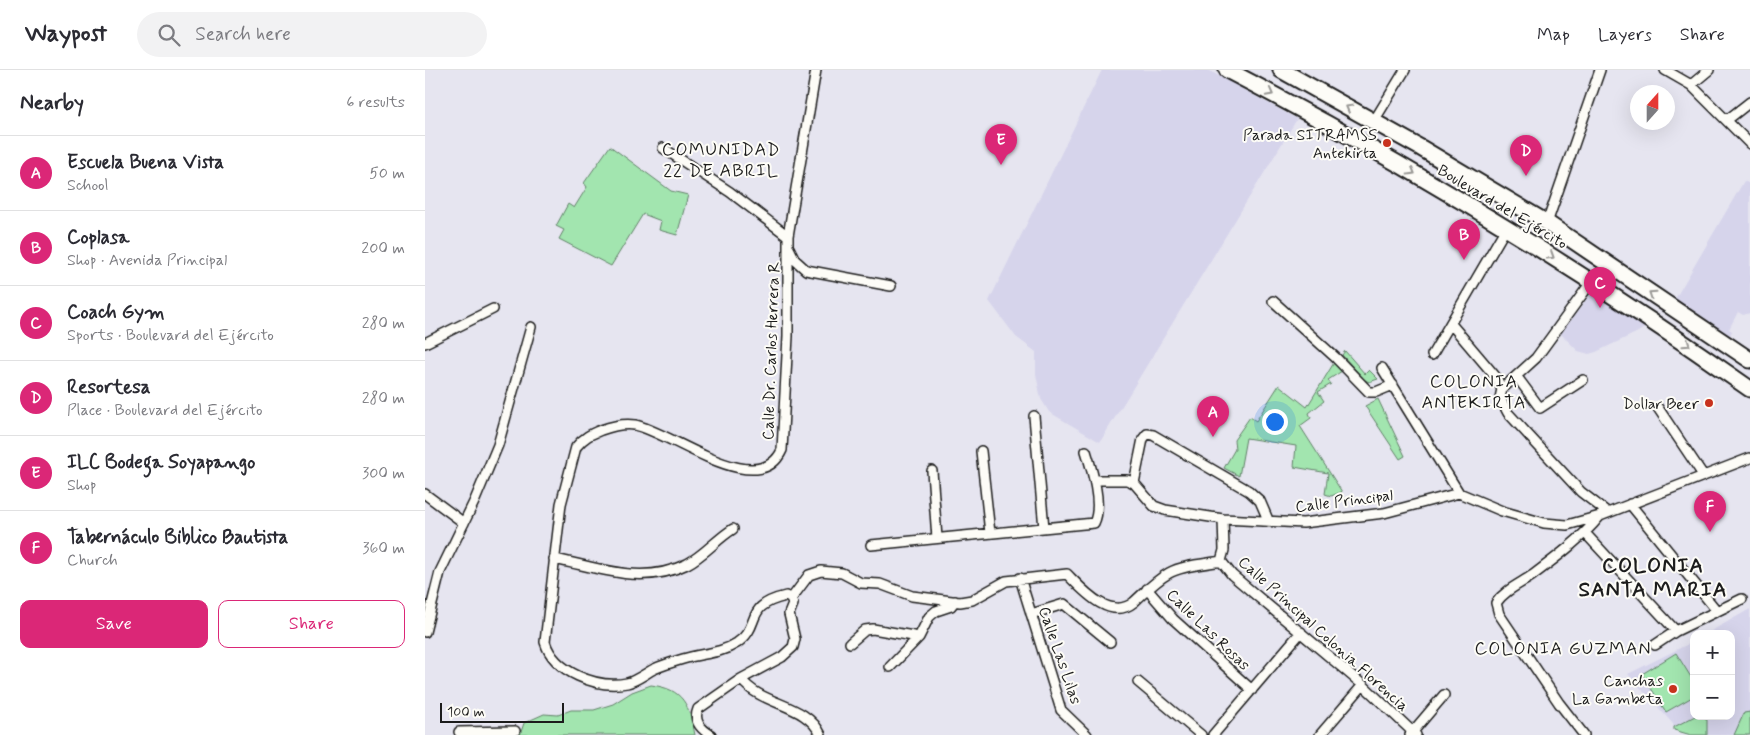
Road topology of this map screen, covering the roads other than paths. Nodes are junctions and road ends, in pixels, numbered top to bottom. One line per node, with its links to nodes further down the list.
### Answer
1 (816, 70): 16 (street, Calle Dr. Carlos Herrera R)
2 (1227, 70): 15 (highway, Boulevard del Ejército, one-way to 15)
3 (1281, 70): 11 (highway, Boulevard del Ejército, one-way to 3)
4 (1405, 70): 11 (street)
5 (1600, 70): 14 (street)
6 (1665, 70): 8 (street)
7 (1709, 70): 8 (street)
8 (1691, 85): 10 (street)
9 (1750, 102): 10 (street)
10 (1727, 120): 12 (street)
11 (1374, 122): 14 (highway, Boulevard del Ejército)
12 (1750, 144)
13 (663, 148): 16 (street)
14 (1547, 223): 25 (highway, Boulevard del Ejército, one-way to 14)
15 (1506, 228): 17 (highway, Boulevard del Ejército, one-way to 17); 21 (street)
16 (788, 241): 18 (street); 54 (street, Calle Dr. Carlos Herrera R)
17 (1592, 281): 27 (street); 31 (highway, Boulevard del Ejército, one-way to 31)
18 (891, 286)
19 (1273, 302): 29 (street)
20 (493, 309): 23 (street)
21 (1451, 324): 24 (street); 30 (street)
22 (531, 327): 47 (street)
23 (425, 343)
24 (1432, 355)
25 (1750, 360)
26 (1382, 368): 29 (street)
27 (1517, 378): 28 (street); 30 (street)
28 (1583, 380)
29 (1393, 386): 41 (street)
30 (1502, 389): 44 (street)
31 (1750, 389)
32 (1658, 408): 38 (street)
33 (1034, 416): 48 (street)
34 (981, 451): 50 (street)
35 (1086, 451): 39 (street)
36 (1750, 458): 38 (street)
37 (932, 470): 52 (street)
38 (1703, 475): 43 (street)
39 (1095, 480): 40 (street); 48 (street)
40 (1134, 483): 45 (street, Calle Principal); 46 (street)
41 (1459, 493): 44 (street); 46 (street, Calle Principal)
42 (425, 494): 47 (street)
43 (1630, 504): 44 (street); 61 (street)
44 (1604, 514): 51 (street)
45 (1223, 520): 46 (street, Calle Principal); 55 (street, Calle Principal Colonia Florencia)
46 (1269, 522)
47 (464, 523): 64 (street)
48 (1044, 528): 50 (street)
49 (733, 529): 54 (street)
50 (990, 533): 52 (street)
51 (1586, 534): 63 (street); 85 (street)
52 (937, 538): 53 (street)
53 (871, 545)
54 (555, 559): 58 (street, Calle Dr. Carlos Herrera R)
55 (1221, 561): 57 (street); 65 (street, Calle Principal Colonia Florencia)
56 (1019, 578): 57 (street); 60 (street); 62 (street, Calle Las Lilas)
57 (1147, 589): 74 (street, Calle Las Rosas)
58 (791, 599): 60 (street); 71 (street)
59 (1742, 599): 61 (street)
60 (955, 601): 66 (street)
61 (1717, 611): 63 (street)
62 (1031, 614): 67 (street); 81 (street, Calle Las Lilas)
63 (1676, 631): 69 (street)
64 (425, 632)
65 (1301, 632): 73 (street, Calle Principal Colonia Florencia); 74 (street)
66 (919, 637): 68 (street); 70 (street)
67 (1110, 642)
68 (850, 643)
69 (1655, 645)
70 (890, 667)
71 (741, 679): 79 (street); 80 (street)
72 (1138, 682): 82 (street)
73 (1363, 686): 78 (street, Calle Principal Colonia Florencia); 84 (street)
74 (1251, 690): 83 (street)
75 (1444, 695): 78 (street)
76 (459, 731): 77 (street)
77 (515, 731)
78 (1413, 734)
79 (711, 735)
80 (821, 735)
81 (1087, 735)
82 (1201, 735)
83 (1213, 735)
84 (1320, 735)
85 (1585, 735)

